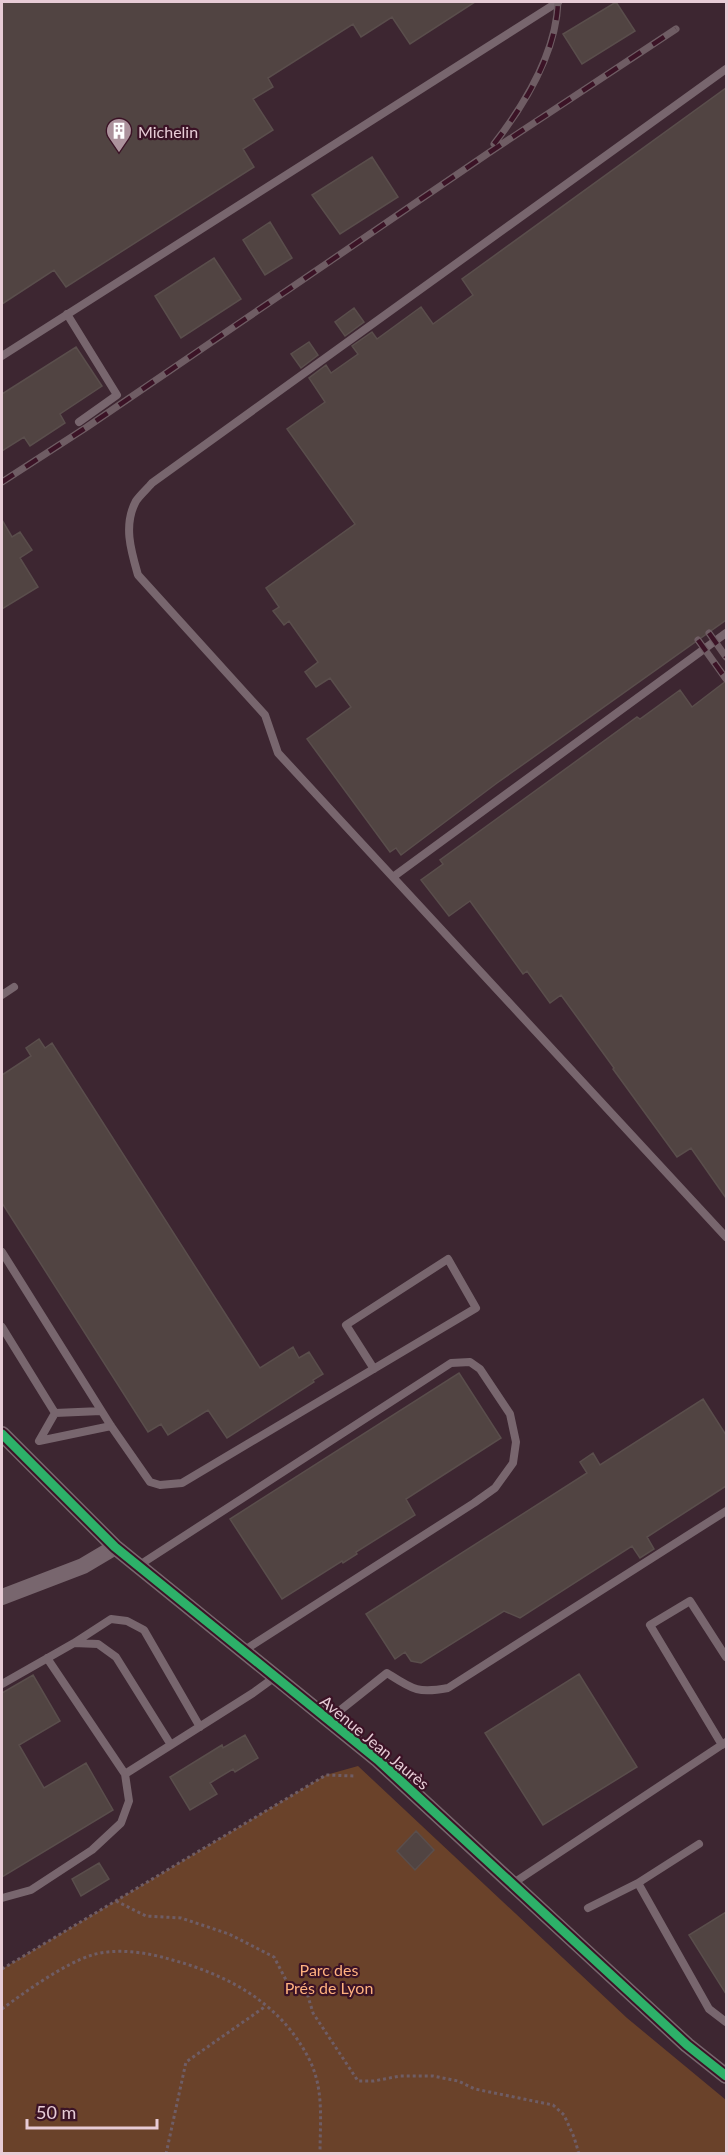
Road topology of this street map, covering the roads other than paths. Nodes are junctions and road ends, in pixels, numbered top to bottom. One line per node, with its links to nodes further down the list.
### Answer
1 (558, 2): 3 (lane)
2 (726, 69): 7 (lane)
3 (67, 314): 4 (lane); 5 (lane)
4 (2, 356)
5 (79, 422)
6 (726, 633): 7 (lane)
7 (393, 877): 10 (lane)
8 (14, 987): 9 (lane)
9 (2, 995)
10 (726, 1237)
11 (3, 1256): 14 (lane)
12 (2, 1327): 15 (lane)
13 (374, 1369): 13 (lane); 16 (lane)
14 (101, 1411): 15 (lane); 16 (lane)
15 (55, 1413): 18 (lane)
16 (111, 1426): 18 (lane)
17 (2, 1434): 19 (street, Avenue Jean Jaurès)
18 (39, 1441): 19 (lane)
19 (24, 1457): 21 (street, Avenue Jean Jaurès)
20 (726, 1511): 30 (lane)
21 (115, 1547): 22 (street, Avenue Jean Jaurès); 23 (street)
22 (137, 1566): 25 (street, Avenue Jean Jaurès); 25 (lane)
23 (2, 1597)
24 (74, 1643): 27 (lane); 31 (lane); 33 (lane)
25 (243, 1651): 28 (street, Avenue Jean Jaurès)
26 (726, 1657): 32 (lane)
27 (47, 1659): 29 (lane); 34 (lane)
28 (275, 1677): 30 (street, Avenue Jean Jaurès); 31 (lane)
29 (2, 1684)
30 (328, 1720): 37 (street, Avenue Jean Jaurès)
31 (200, 1727): 33 (lane)
32 (724, 1744): 37 (lane)
33 (171, 1745): 34 (lane)
34 (125, 1774): 39 (lane)
35 (699, 1844): 36 (lane)
36 (638, 1883): 40 (lane); 41 (lane)
37 (512, 1884): 42 (street, Avenue Jean Jaurès)
38 (2, 1888): 39 (lane)
39 (4, 1897)
40 (588, 1908)
41 (726, 2022)
42 (726, 2076)

